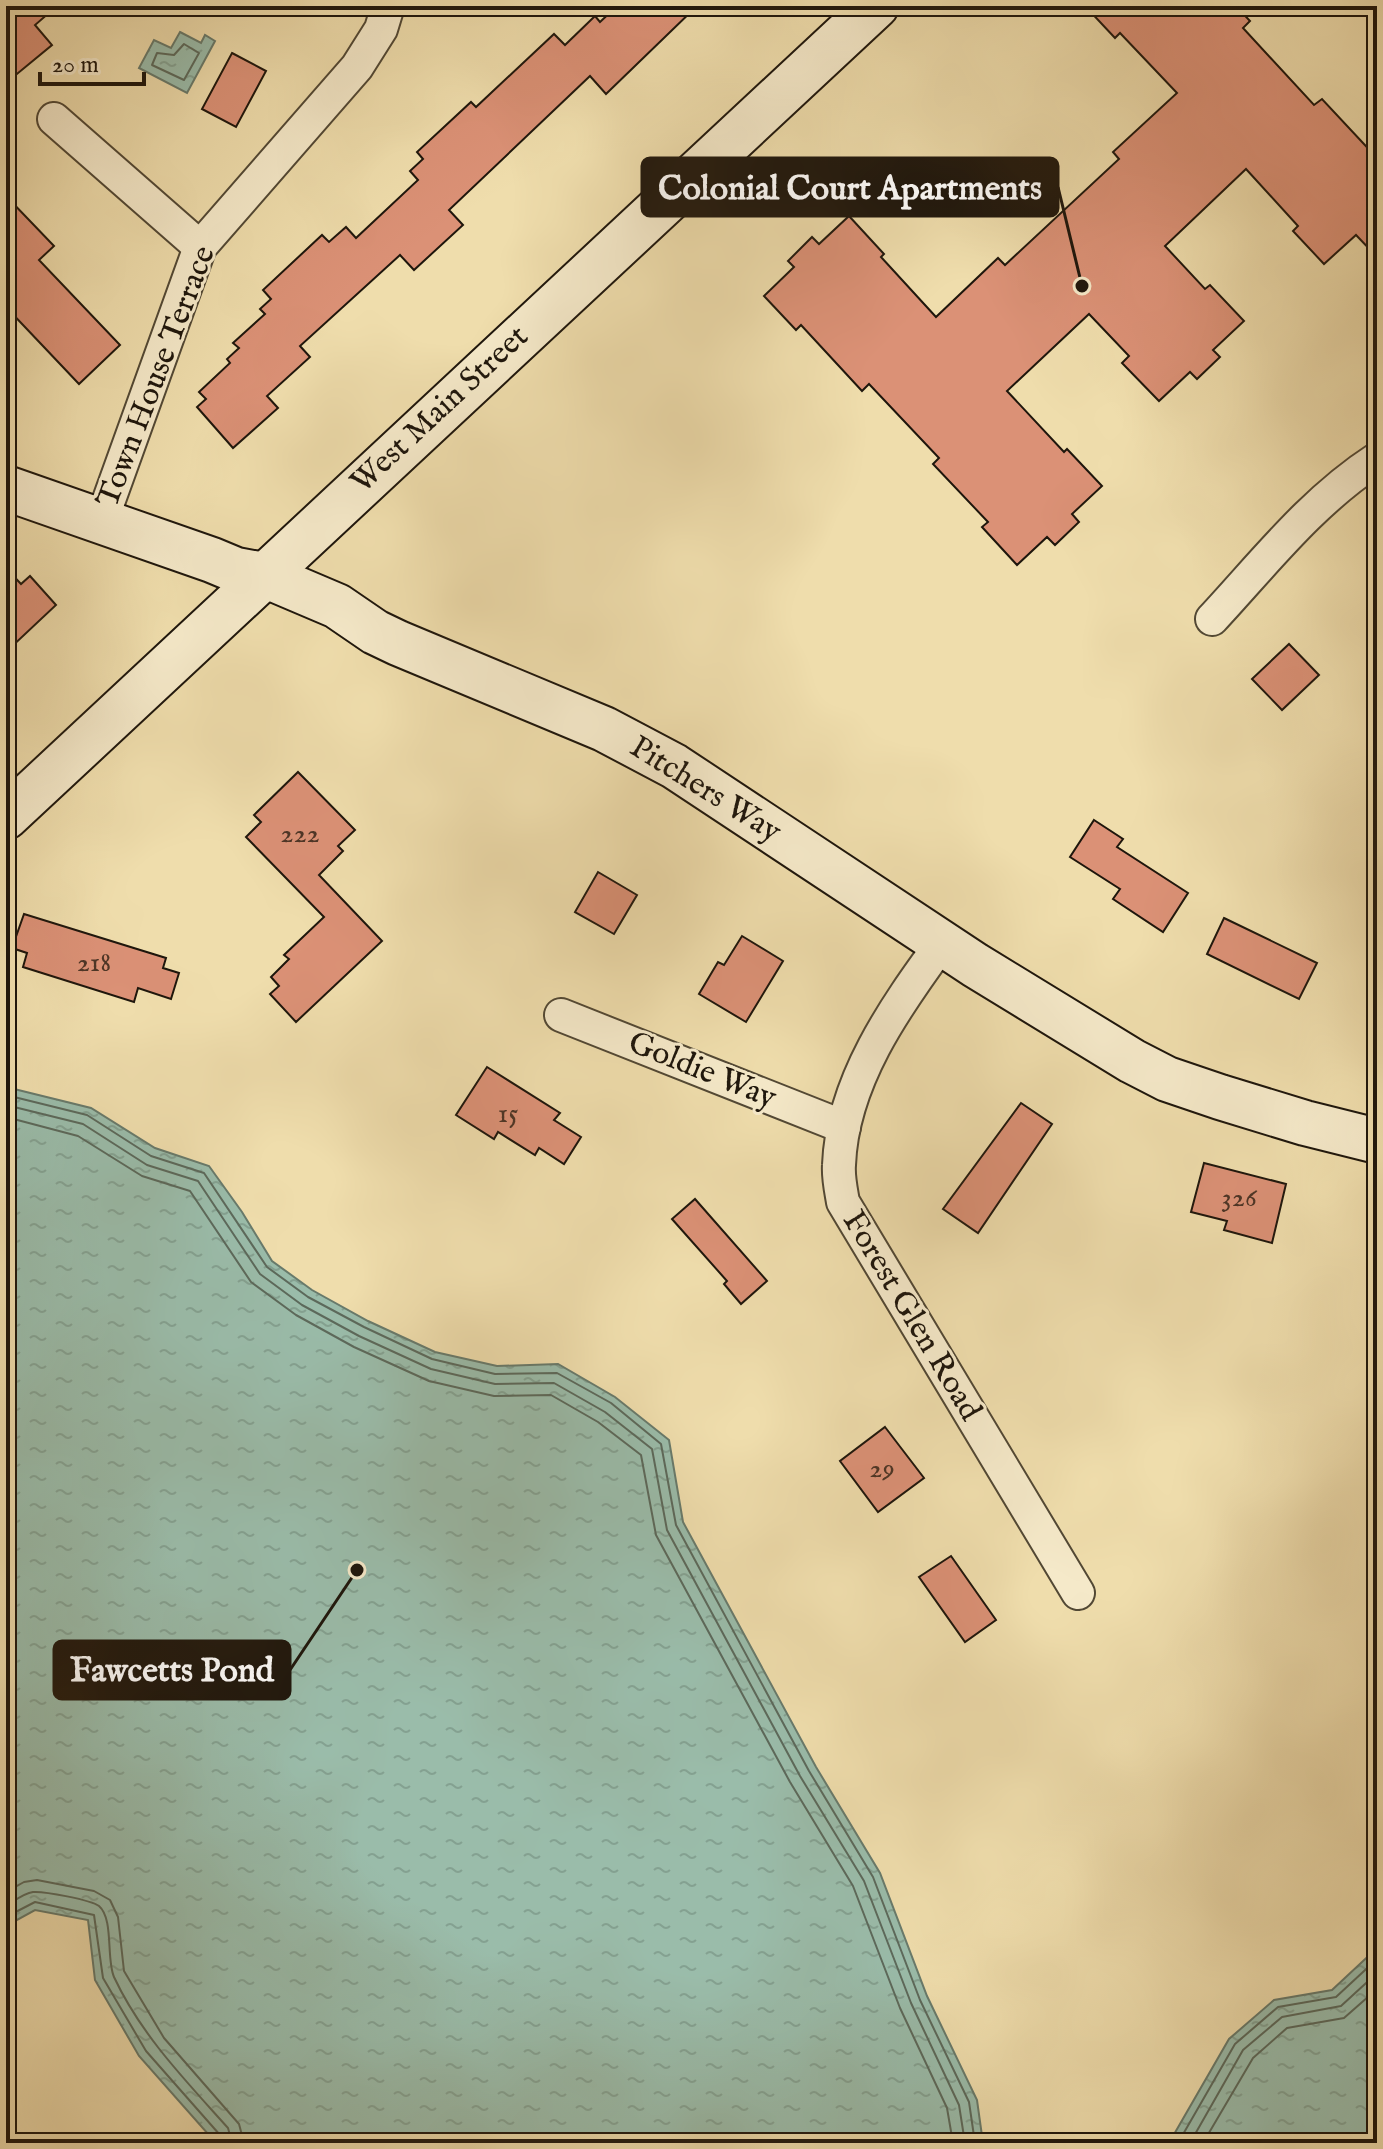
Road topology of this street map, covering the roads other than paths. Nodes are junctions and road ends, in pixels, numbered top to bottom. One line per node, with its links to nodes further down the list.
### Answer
1 (388, 6): 4 (street, Town House Terrace)
2 (876, 6): 8 (main road, West Main Street)
3 (54, 119): 4 (street)
4 (200, 247): 7 (street, Town House Terrace)
5 (1377, 459): 9 (street)
6 (6, 488): 7 (main road, Pitchers Way)
7 (101, 522): 8 (main road, Pitchers Way)
8 (264, 575): 10 (main road, West Main Street); 11 (main road, Pitchers Way)
9 (1212, 619)
10 (6, 817)
11 (942, 943): 13 (street, Forest Glen Road); 14 (main road, Pitchers Way)
12 (561, 1015): 13 (street, Goldie Way)
13 (844, 1127): 15 (street, Forest Glen Road)
14 (1377, 1141)
15 (1078, 1593)

